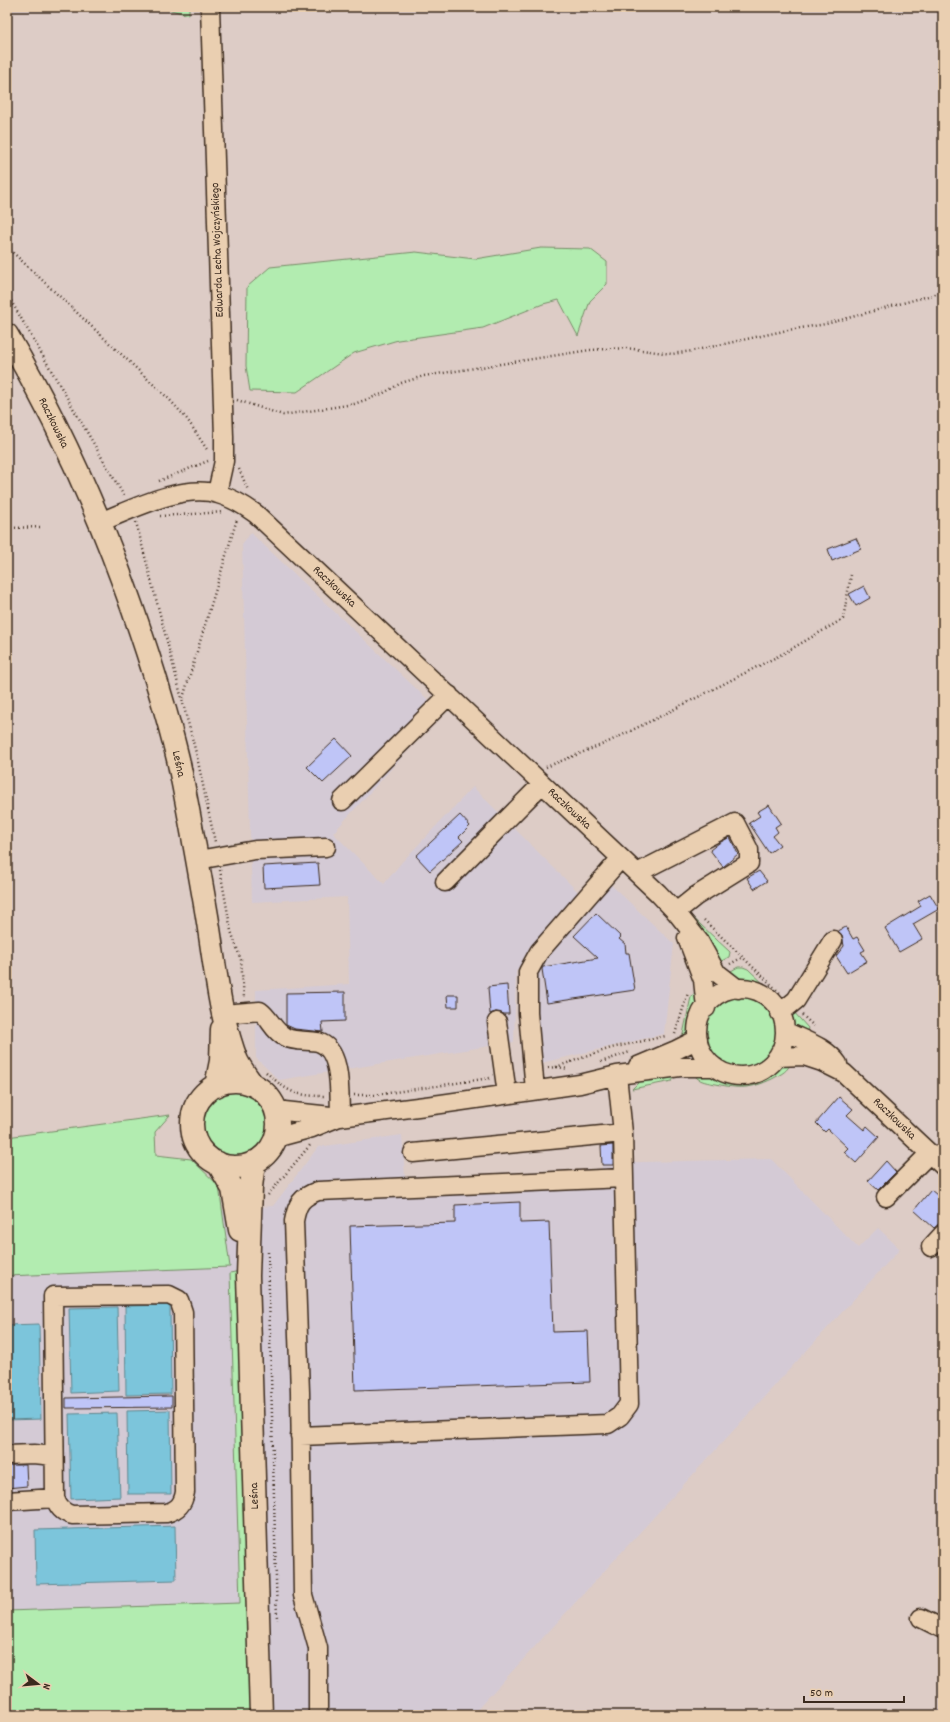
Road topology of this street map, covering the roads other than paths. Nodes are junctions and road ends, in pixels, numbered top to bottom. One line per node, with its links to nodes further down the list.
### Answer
1 (210, 7): 3 (street, Edwarda Lecha Wojczyńskiego)
2 (7, 335): 4 (main road, Raczkowska)
3 (218, 493): 4 (street, Raczkowska); 5 (street, Raczkowska)
4 (100, 522): 10 (main road, Leśna)
5 (448, 695): 6 (street, Raczkowska); 7 (street)
6 (539, 781): 9 (street, Raczkowska); 12 (street)
7 (342, 801)
8 (326, 847): 10 (street)
9 (621, 858): 11 (street, Raczkowska); 28 (street)
10 (198, 860): 18 (main road, Leśna)
11 (637, 873): 13 (street, Raczkowska); 13 (street)
12 (446, 882)
13 (681, 912): 15 (street, Raczkowska); 16 (street, Raczkowska)
14 (833, 940): 17 (street)
15 (738, 989): 16 (street); 17 (street)
16 (706, 1008): 21 (street)
17 (786, 1009): 20 (street)
18 (222, 1014): 26 (main road, Leśna); 27 (main road, Leśna); 31 (street)
19 (497, 1022): 29 (street)
20 (785, 1031): 22 (street); 24 (street, Raczkowska)
21 (698, 1039): 23 (street); 25 (street)
22 (777, 1058): 23 (street); 24 (street, Raczkowska)
23 (715, 1067): 25 (street)
24 (844, 1073): 35 (street, Raczkowska)
25 (616, 1075): 28 (street); 32 (street)
26 (252, 1084): 27 (main road); 30 (main road)
27 (216, 1086): 37 (main road)
28 (536, 1090): 29 (street)
29 (507, 1094): 31 (street)
30 (275, 1110): 31 (street); 33 (main road)
31 (340, 1116): 33 (street)
32 (623, 1133): 34 (street); 39 (street)
33 (275, 1138): 36 (main road)
34 (413, 1153)
35 (930, 1153): 38 (street, Raczkowska); 40 (street)
36 (254, 1162): 37 (main road); 43 (main road, Leśna)
37 (218, 1163): 43 (main road, Leśna)
38 (943, 1166)
39 (624, 1178): 44 (street); 44 (street)
40 (886, 1197)
41 (943, 1234): 42 (street)
42 (931, 1247)
43 (248, 1276): 51 (main road, Leśna)
44 (300, 1436): 52 (street)
45 (7, 1455): 46 (street)
46 (54, 1456): 47 (street); 47 (street)
47 (55, 1498): 48 (street)
48 (7, 1501)
49 (921, 1618): 50 (street)
50 (943, 1629)
51 (261, 1715)
52 (318, 1715)

